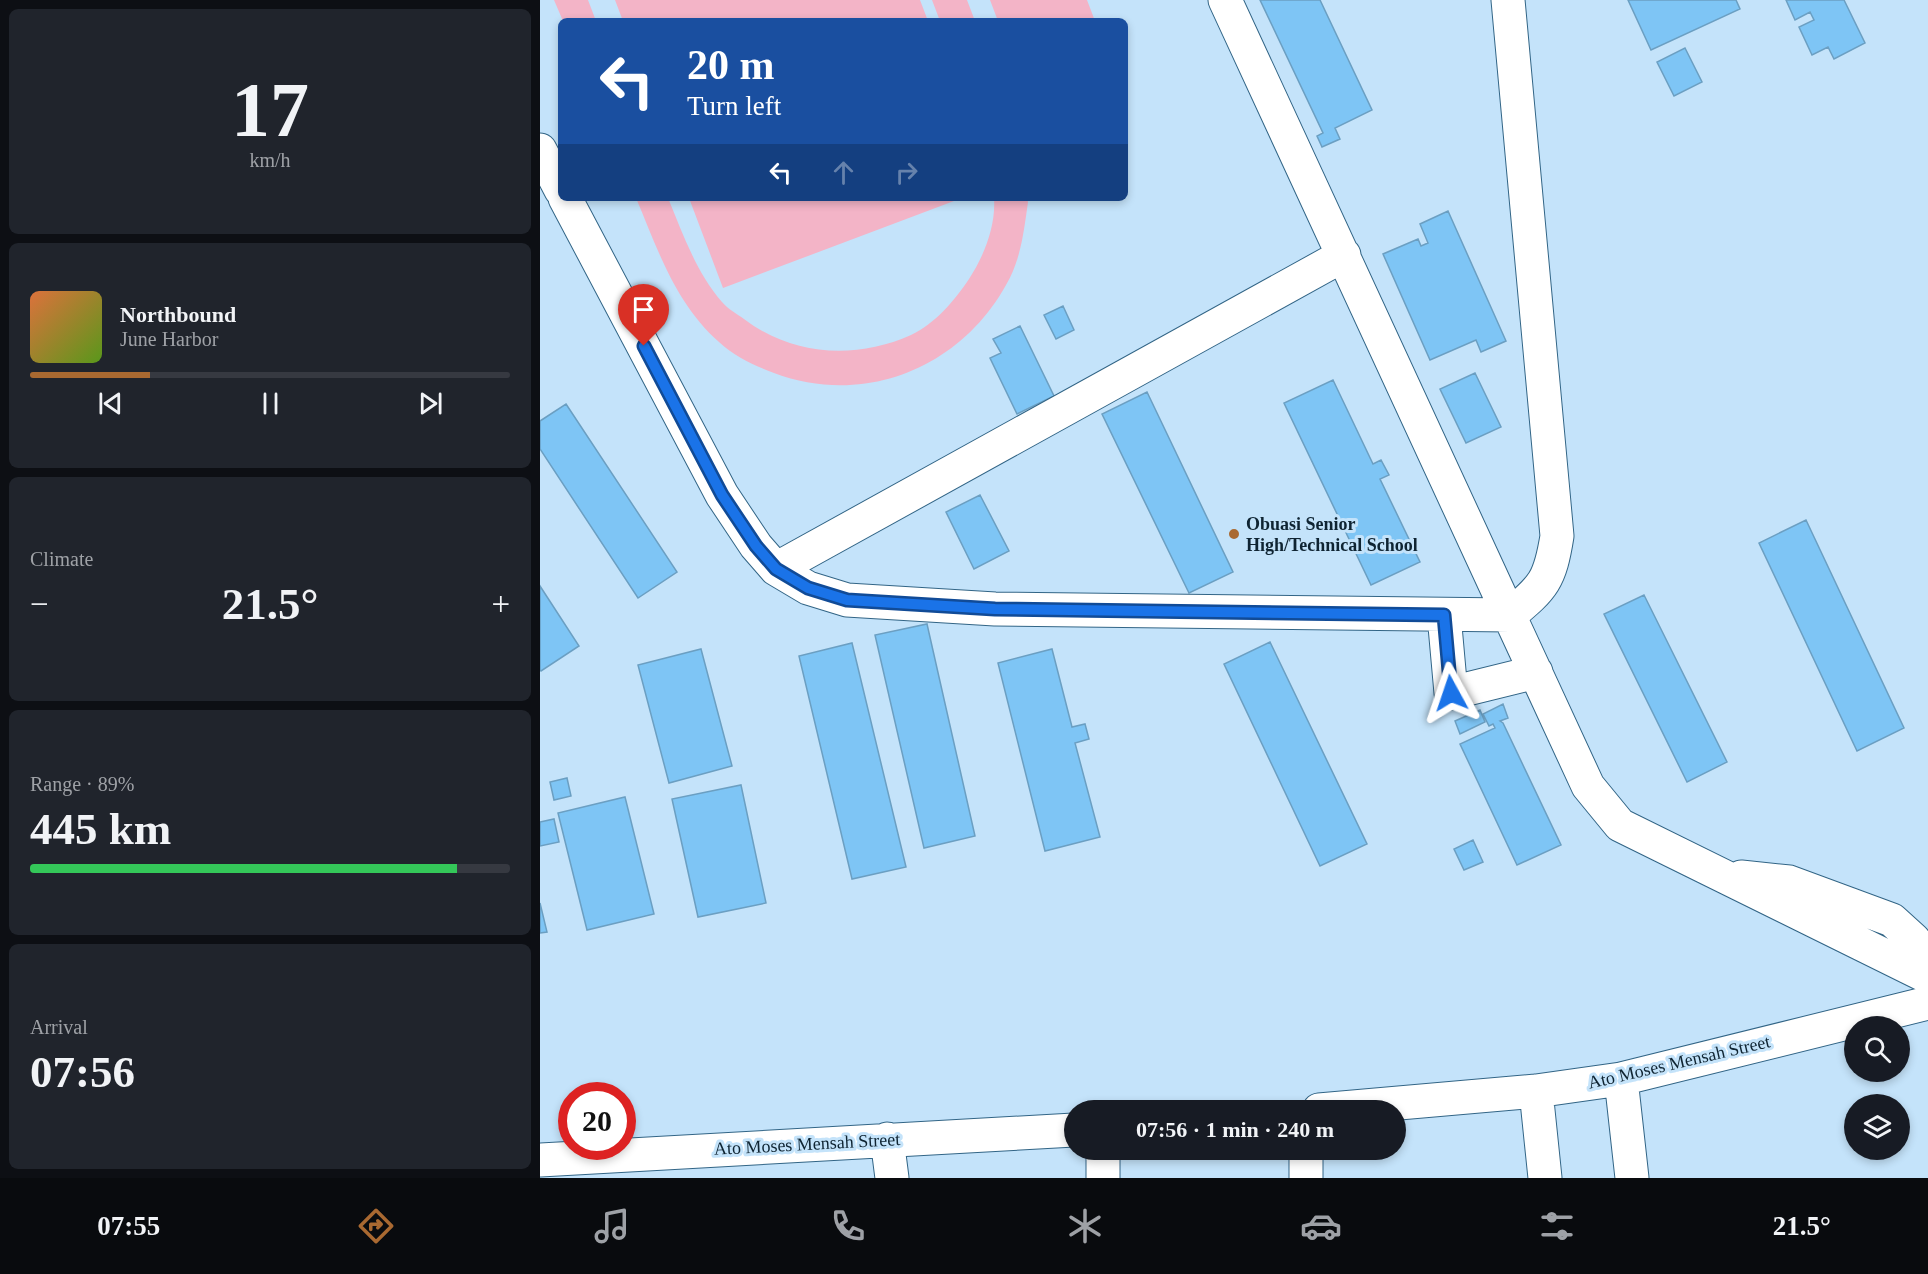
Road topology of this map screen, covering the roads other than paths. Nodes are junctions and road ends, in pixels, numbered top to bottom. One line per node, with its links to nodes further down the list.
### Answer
1 (1226, 0): 6 (street)
2 (1508, 0): 9 (street)
3 (540, 150): 4 (street)
4 (558, 184)
5 (567, 201): 7 (street)
6 (1344, 255): 7 (street); 9 (street)
7 (776, 569): 8 (street)
8 (1444, 615): 9 (street); 10 (street)
9 (1510, 615): 10 (street)
10 (1536, 672): 11 (street)
11 (1928, 985): 12 (street, Ato Moses Mensah Street)
12 (1621, 1079): 13 (street, Ato Moses Mensah Street); 24 (street)
13 (1536, 1091): 14 (street, Ato Moses Mensah Street); 23 (street)
14 (1406, 1102)
15 (1064, 1130): 16 (street, Ato Moses Mensah Street)
16 (887, 1139): 17 (street, Ato Moses Mensah Street); 20 (street)
17 (540, 1160)
18 (1103, 1160): 21 (street)
19 (1305, 1160): 22 (street)
20 (892, 1178)
21 (1103, 1178)
22 (1306, 1178)
23 (1545, 1178)
24 (1632, 1178)

